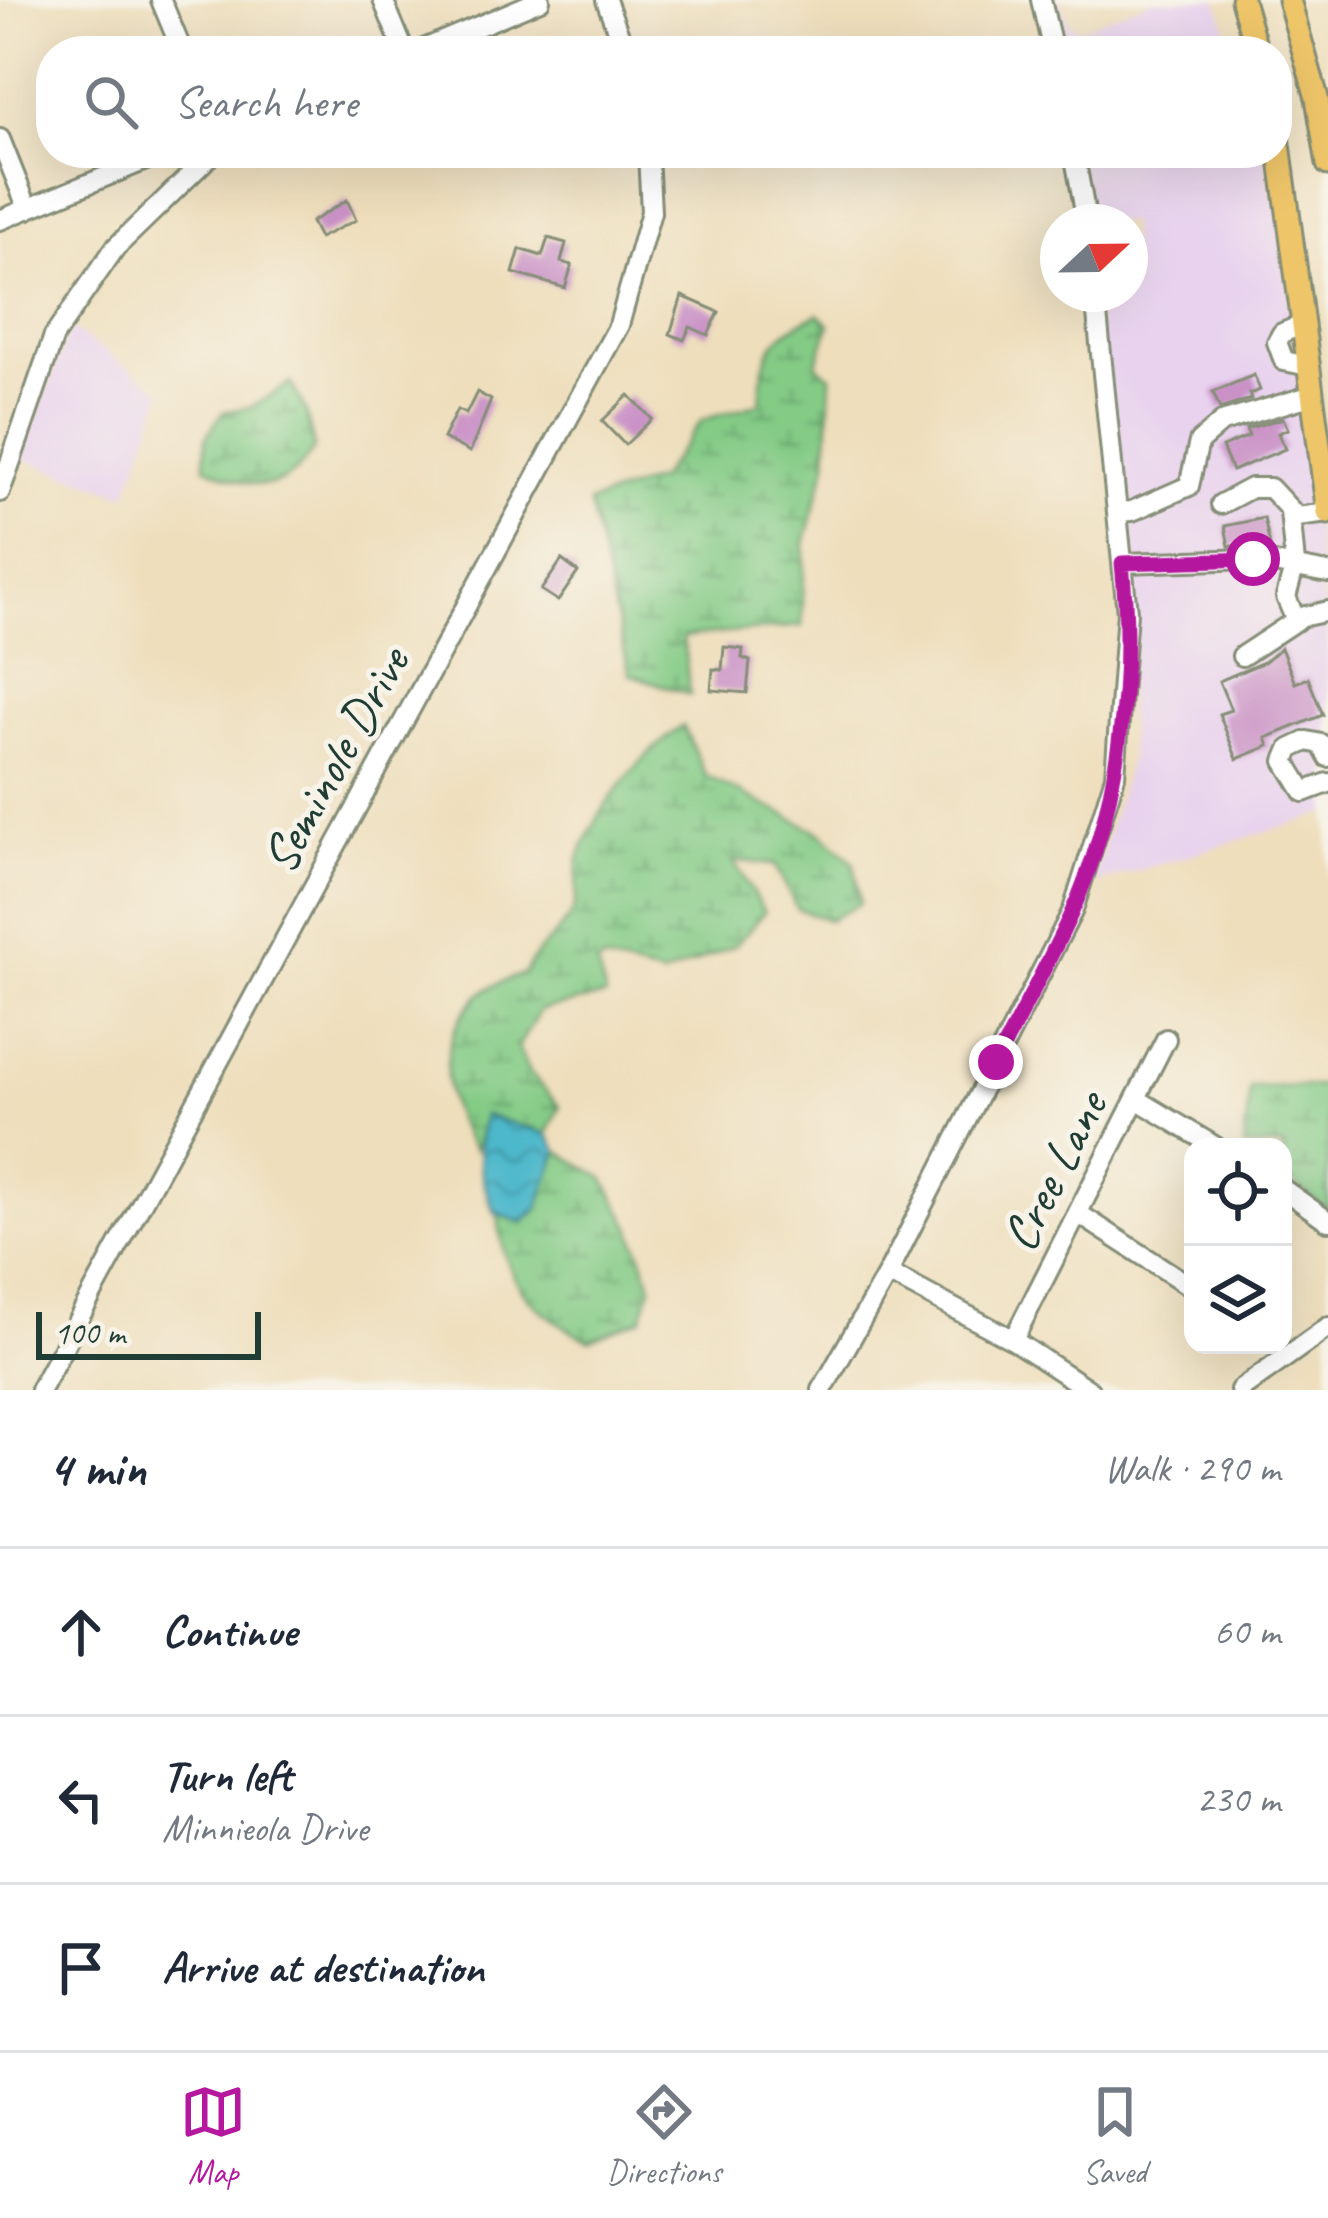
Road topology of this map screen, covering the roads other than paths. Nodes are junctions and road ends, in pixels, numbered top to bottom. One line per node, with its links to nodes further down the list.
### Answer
1 (161, 0): 8 (street)
2 (383, 0): 9 (street)
3 (540, 0): 10 (street)
4 (606, 0): 11 (street)
5 (1041, 0): 12 (street)
6 (1242, 0): 13 (main road)
7 (1288, 0): 15 (main road)
8 (176, 36)
9 (398, 36)
10 (455, 36)
11 (619, 36)
12 (1049, 36)
13 (1253, 36)
14 (0, 139): 22 (street)
15 (1328, 164)
16 (126, 168): 22 (street)
17 (197, 168): 26 (street)
18 (649, 168): 51 (street, Seminole Drive)
19 (1077, 168): 21 (street)
20 (1282, 168): 25 (main road)
21 (1084, 204)
22 (28, 208): 23 (street)
23 (0, 220)
24 (1096, 312): 29 (street)
25 (1313, 395): 29 (street); 30 (main road)
26 (0, 493)
27 (1221, 504): 28 (street)
28 (1290, 511): 30 (street); 32 (street)
29 (1117, 512): 31 (street)
30 (1328, 513)
31 (1122, 563): 32 (street); 45 (street)
32 (1295, 564): 33 (street); 35 (street)
33 (1328, 573)
34 (1328, 611): 35 (street)
35 (1296, 621): 36 (street)
36 (1242, 656)
37 (1328, 757): 38 (street)
38 (1328, 783)
39 (1166, 1039): 40 (street, Cree Lane)
40 (1138, 1100): 41 (street); 43 (street, Cree Lane)
41 (1201, 1138)
42 (1292, 1195): 44 (street)
43 (1079, 1214): 46 (street); 48 (street, Cree Lane)
44 (1328, 1221)
45 (888, 1273): 48 (street); 52 (street)
46 (1184, 1282)
47 (1328, 1327): 49 (street)
48 (1013, 1340): 53 (street)
49 (1292, 1345)
50 (1279, 1354): 54 (street)
51 (40, 1390)
52 (822, 1390)
53 (1089, 1390)
54 (1240, 1390)

